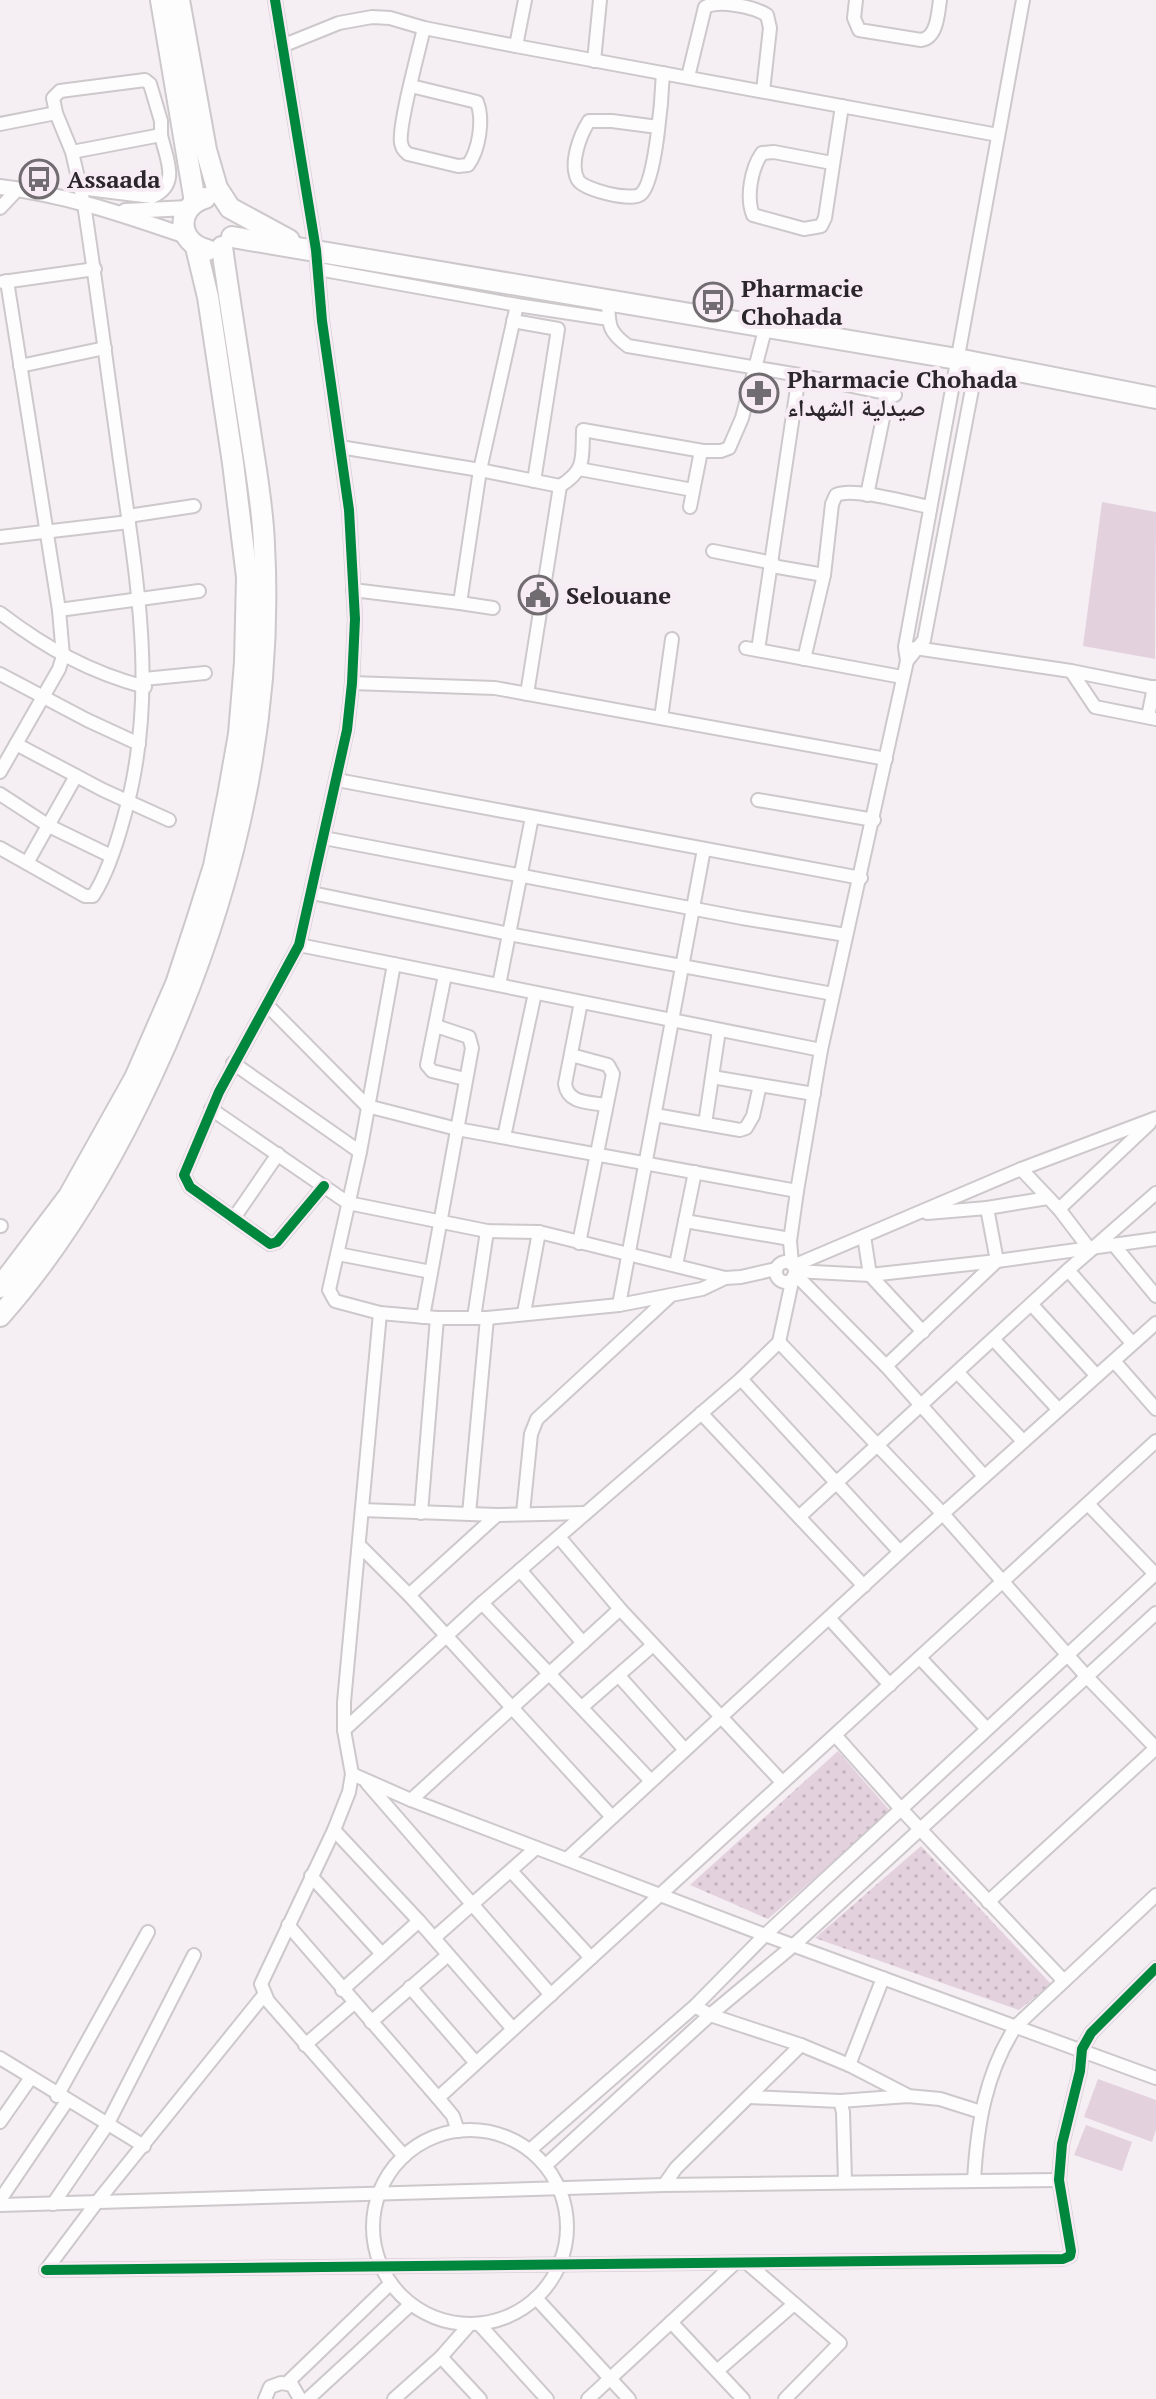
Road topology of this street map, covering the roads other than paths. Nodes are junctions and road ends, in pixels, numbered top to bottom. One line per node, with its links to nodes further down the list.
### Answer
1 (161, 0): 29 (highway)
2 (179, 0): 30 (highway)
3 (275, 0): 10 (street)
4 (525, 0): 11 (street)
5 (600, 0): 12 (street)
6 (856, 0): 7 (street)
7 (940, 0)
8 (1023, 0): 22 (street)
9 (424, 28): 10 (street); 11 (street); 15 (street)
10 (282, 46): 35 (street)
11 (516, 46): 12 (street)
12 (594, 61): 13 (street)
13 (663, 73): 14 (street); 20 (street)
14 (688, 77): 16 (street); 16 (street)
15 (411, 86): 15 (street)
16 (763, 91): 17 (street)
17 (842, 106): 22 (street); 24 (street)
18 (56, 113): 19 (street); 21 (street); 23 (street)
19 (0, 124)
20 (658, 127): 20 (street)
21 (161, 135): 23 (street); 26 (street)
22 (998, 135): 43 (street)
23 (72, 152): 26 (street)
24 (832, 163): 24 (street)
25 (0, 187): 27 (street)
26 (79, 188): 28 (street)
27 (18, 189): 28 (street); 31 (street)
28 (84, 204): 32 (street); 36 (street)
29 (192, 205): 30 (highway); 32 (street); 33 (highway)
30 (227, 206): 34 (highway); 35 (highway)
31 (0, 208)
32 (113, 211): 33 (street)
33 (191, 242): 34 (highway); 175 (highway)
34 (227, 242): 35 (highway); 182 (highway)
35 (312, 255): 38 (street); 39 (highway); 48 (street)
36 (95, 269): 37 (street); 42 (street)
37 (4, 282): 44 (street)
38 (517, 305): 39 (street); 40 (street)
39 (608, 309): 41 (highway); 45 (street)
40 (513, 321): 51 (street); 52 (street)
41 (766, 326): 43 (highway); 45 (street)
42 (105, 348): 44 (street); 59 (street)
43 (967, 361): 47 (highway); 58 (street); 74 (street)
44 (20, 366): 60 (street)
45 (754, 368): 46 (street); 49 (street)
46 (799, 375): 55 (street); 63 (street)
47 (1156, 398)
48 (340, 447): 51 (street); 65 (street)
49 (701, 451): 50 (street); 54 (street)
50 (579, 469): 53 (street); 54 (street)
51 (480, 470): 52 (street); 68 (street)
52 (534, 481): 53 (street)
53 (560, 486): 85 (street)
54 (693, 490): 57 (street)
55 (867, 495): 58 (street); 64 (street)
56 (194, 506): 59 (street)
57 (690, 507)
58 (930, 507): 73 (street)
59 (128, 519): 60 (street); 67 (street)
60 (46, 531): 61 (street); 70 (street)
61 (0, 537)
62 (713, 551): 63 (street)
63 (772, 564): 64 (street); 76 (street)
64 (824, 575): 76 (street)
65 (353, 590): 68 (street); 83 (street)
66 (199, 591): 67 (street)
67 (139, 598): 70 (street); 82 (street)
68 (460, 603): 69 (street)
69 (493, 608)
70 (59, 610): 75 (street)
71 (0, 613): 75 (street)
72 (672, 639): 87 (street)
73 (905, 647): 74 (street); 77 (street)
74 (919, 648): 77 (street); 78 (street)
75 (63, 656): 82 (street); 86 (street)
76 (804, 659): 81 (street)
77 (907, 661): 81 (street)
78 (1071, 671): 84 (street); 88 (street)
79 (205, 673): 82 (street)
80 (0, 674): 86 (street)
81 (902, 677): 92 (street)
82 (144, 683): 90 (street)
83 (352, 683): 85 (street); 95 (street)
84 (1155, 687): 88 (street)
85 (527, 694): 87 (street)
86 (43, 697): 90 (street); 91 (street)
87 (661, 718): 92 (street)
88 (1152, 718)
89 (0, 742): 91 (street)
90 (139, 744): 97 (street)
91 (14, 747): 93 (street); 94 (street)
92 (886, 759): 101 (street)
93 (0, 772)
94 (76, 776): 97 (street); 102 (street)
95 (337, 780): 99 (street); 103 (street)
96 (0, 794): 102 (street)
97 (129, 800): 100 (street); 106 (street)
98 (758, 800): 101 (street)
99 (532, 817): 105 (street); 108 (street)
100 (169, 820)
101 (874, 820): 109 (street)
102 (49, 826): 106 (street); 107 (street)
103 (324, 838): 108 (street); 110 (street)
104 (0, 848): 107 (street)
105 (704, 849): 109 (street); 111 (street)
106 (111, 856): 107 (street)
107 (27, 863)
108 (520, 876): 111 (street); 112 (street)
109 (861, 878): 113 (street)
110 (312, 893): 112 (street); 114 (street)
111 (693, 909): 113 (street); 116 (street)
112 (509, 934): 116 (street); 118 (street)
113 (846, 935): 120 (street)
114 (299, 945): 115 (street); 122 (street)
115 (394, 964): 117 (street); 134 (street)
116 (683, 966): 120 (street); 123 (street)
117 (445, 975): 118 (street); 124 (street)
118 (499, 985): 119 (street)
119 (535, 993): 121 (street); 140 (street)
120 (833, 994): 126 (street)
121 (581, 1002): 123 (street); 127 (street)
122 (267, 1005): 128 (street); 134 (street)
123 (673, 1020): 125 (street); 136 (street)
124 (436, 1026): 130 (street); 130 (street)
125 (719, 1030): 126 (street); 129 (street)
126 (821, 1050): 132 (street)
127 (571, 1055): 133 (street); 133 (street)
128 (233, 1063): 135 (street); 141 (street)
129 (712, 1077): 131 (street); 138 (street)
130 (465, 1079): 139 (street)
131 (760, 1085): 132 (street); 138 (street)
132 (814, 1094): 148 (street)
133 (606, 1105): 143 (street)
134 (367, 1106): 139 (street); 141 (street)
135 (211, 1109): 142 (street); 155 (street)
136 (655, 1115): 138 (street); 144 (street)
137 (1155, 1118): 145 (street); 153 (street)
138 (705, 1124)
139 (457, 1129): 140 (street); 157 (street)
140 (504, 1137): 143 (street)
141 (360, 1152): 151 (street)
142 (278, 1154): 147 (street); 155 (street)
143 (597, 1154): 144 (street); 163 (street)
144 (646, 1163): 146 (street); 166 (street)
145 (1021, 1169): 150 (street); 154 (street)
146 (695, 1172): 148 (street); 156 (street)
147 (324, 1186): 151 (street); 155 (street)
148 (797, 1191): 162 (street)
149 (1156, 1193): 165 (street)
150 (1048, 1198): 152 (street); 153 (street)
151 (348, 1203): 157 (street); 167 (street)
152 (987, 1208): 154 (street); 168 (street)
153 (1059, 1209): 165 (street)
154 (916, 1214): 160 (street)
155 (234, 1218)
156 (685, 1221): 162 (street); 169 (street)
157 (441, 1222): 158 (street); 171 (street)
158 (487, 1231): 159 (street); 184 (street)
159 (539, 1232): 163 (street); 181 (street)
160 (864, 1236): 172 (street); 173 (street)
161 (1156, 1239): 164 (street)
162 (790, 1240): 172 (street)
163 (579, 1243): 166 (street)
164 (1114, 1245): 165 (street); 177 (street)
165 (1093, 1246): 168 (street); 170 (street)
166 (628, 1253): 169 (street); 178 (street)
167 (338, 1254): 171 (street); 180 (street)
168 (997, 1261): 173 (street); 186 (street)
169 (676, 1265): 174 (street)
170 (1068, 1270): 179 (street); 189 (street)
171 (431, 1272): 183 (street)
172 (787, 1272): 173 (street); 174 (street); 188 (street); 191 (street)
173 (870, 1275): 186 (street)
174 (725, 1278): 176 (street)
175 (0, 1287)
176 (671, 1295): 178 (street); 207 (street)
177 (1156, 1296)
178 (619, 1305): 181 (street)
179 (1032, 1305): 187 (street); 193 (street)
180 (380, 1313): 183 (street); 205 (street)
181 (524, 1313): 184 (street)
182 (0, 1316)
183 (430, 1318): 184 (street); 206 (street)
184 (481, 1318): 209 (street)
185 (1156, 1323): 189 (street)
186 (923, 1332): 191 (street)
187 (994, 1340): 192 (street); 196 (street)
188 (779, 1342): 194 (street); 201 (street)
189 (1132, 1343): 190 (street)
190 (1114, 1361): 193 (street); 197 (street)
191 (886, 1366): 195 (street)
192 (958, 1373): 195 (street); 199 (street)
193 (1096, 1375): 196 (street)
194 (741, 1379): 198 (street); 203 (street)
195 (922, 1406): 201 (street); 202 (street)
196 (1058, 1409): 199 (street)
197 (1156, 1409)
198 (701, 1413): 208 (street); 212 (street)
199 (1023, 1441): 202 (street)
200 (1156, 1441): 204 (street)
201 (879, 1446): 203 (street); 211 (street)
202 (984, 1476): 211 (street)
203 (838, 1482): 212 (street); 215 (street)
204 (1088, 1504): 217 (street); 218 (street)
205 (362, 1510): 206 (street); 214 (street)
206 (421, 1513): 209 (street)
207 (523, 1513): 208 (street); 210 (street)
208 (586, 1513): 213 (street)
209 (469, 1514): 210 (street)
210 (497, 1515): 220 (street)
211 (944, 1515): 215 (street); 218 (street)
212 (799, 1517): 219 (street)
213 (559, 1537): 216 (street); 222 (street)
214 (360, 1546): 220 (street); 238 (street)
215 (900, 1552): 219 (street)
216 (520, 1570): 221 (street); 226 (street)
217 (1156, 1573): 228 (street)
218 (1005, 1582): 228 (street); 229 (street)
219 (864, 1586): 224 (street)
220 (409, 1595): 225 (street)
221 (482, 1603): 225 (street); 230 (street)
222 (620, 1609): 226 (street); 227 (street)
223 (1156, 1613): 232 (street)
224 (829, 1618): 233 (street); 236 (street)
225 (447, 1637): 235 (street); 238 (street)
226 (583, 1643): 230 (street)
227 (653, 1645): 231 (street); 236 (street)
228 (1067, 1654): 232 (street); 237 (street)
229 (920, 1658): 233 (street); 237 (street)
230 (549, 1673): 234 (street); 235 (street)
231 (619, 1676): 234 (street); 241 (street)
232 (1087, 1677): 240 (street); 249 (street)
233 (890, 1685): 239 (street)
234 (582, 1707): 244 (street)
235 (510, 1708): 246 (street); 248 (street)
236 (720, 1718): 241 (street); 245 (street)
237 (987, 1729): 247 (street)
238 (344, 1730): 242 (street)
239 (835, 1735): 245 (street); 247 (street)
240 (1156, 1748): 257 (street)
241 (685, 1750): 244 (street)
242 (352, 1774): 243 (street); 250 (street)
243 (365, 1781): 246 (street); 258 (street)
244 (651, 1781): 248 (street)
245 (782, 1782): 255 (street)
246 (411, 1800): 251 (street)
247 (901, 1809): 249 (street); 262 (street)
248 (612, 1817): 252 (street)
249 (920, 1828): 257 (street); 264 (street)
250 (334, 1830): 254 (street); 259 (street)
251 (536, 1848): 252 (street); 253 (street)
252 (567, 1859): 255 (street)
253 (511, 1871): 258 (street); 268 (street)
254 (311, 1876): 260 (street); 265 (street)
255 (659, 1894): 262 (street); 268 (street)
256 (1156, 1895): 271 (street)
257 (988, 1902): 271 (street)
258 (471, 1905): 263 (street); 275 (street)
259 (419, 1921): 263 (street); 265 (street)
260 (288, 1925): 273 (street); 274 (street)
261 (148, 1932): 292 (street)
262 (765, 1935): 264 (street); 277 (street)
263 (434, 1938): 267 (street)
264 (794, 1945): 270 (street); 278 (street)
265 (382, 1954): 273 (street)
266 (194, 1955): 297 (street)
267 (448, 1955): 272 (street); 281 (street)
268 (591, 1958): 275 (street)
269 (1156, 1968): 284 (street)
270 (883, 1978): 280 (street); 287 (street)
271 (1064, 1981): 280 (street)
272 (410, 1987): 279 (street); 286 (street)
273 (342, 1990): 276 (street)
274 (264, 1995): 282 (street); 299 (street)
275 (551, 1995): 281 (street)
276 (354, 2003): 279 (street); 282 (street)
277 (695, 2006): 278 (street); 300 (street)
278 (710, 2015): 283 (street); 302 (street)
279 (371, 2022): 293 (street)
280 (1016, 2026): 284 (street); 295 (street)
281 (513, 2029): 286 (street)
282 (305, 2045): 301 (street)
283 (801, 2045): 287 (street); 291 (street)
284 (1082, 2049): 288 (street); 303 (street)
285 (0, 2058): 289 (street)
286 (476, 2063): 293 (street)
287 (849, 2065): 290 (street)
288 (1156, 2078)
289 (30, 2079): 292 (street); 296 (street)
290 (908, 2096): 294 (street); 295 (street)
291 (749, 2097): 294 (street); 306 (street)
292 (62, 2098): 297 (street); 310 (street)
293 (438, 2098): 298 (street)
294 (840, 2101): 304 (street)
295 (981, 2112): 305 (street)
296 (0, 2122)
297 (107, 2125): 299 (street); 311 (street)
298 (458, 2131): 300 (street); 301 (street)
299 (144, 2146): 309 (street)
300 (530, 2150): 302 (street)
301 (404, 2156): 308 (street)
302 (546, 2165): 307 (street)
303 (1059, 2180): 305 (street); 312 (street)
304 (845, 2181): 305 (street); 306 (street)
305 (974, 2181)
306 (664, 2185): 307 (street)
307 (560, 2187): 308 (street); 313 (street)
308 (379, 2193): 309 (street); 314 (street)
309 (97, 2202): 311 (street); 314 (street)
310 (0, 2203): 311 (street)
311 (53, 2204)
312 (741, 2263): 313 (street); 318 (street); 319 (street)
313 (560, 2264): 314 (street); 316 (street)
314 (382, 2267): 315 (street)
315 (391, 2283): 317 (street); 324 (street)
316 (536, 2298): 320 (street); 323 (street)
317 (411, 2304): 320 (street); 328 (street)
318 (794, 2304): 322 (street); 334 (street)
319 (671, 2322): 322 (street); 323 (street)
320 (474, 2324): 321 (street); 330 (street)
321 (441, 2357): 325 (street); 329 (street)
322 (717, 2371): 333 (street)
323 (610, 2379): 331 (street); 332 (street)
324 (287, 2383): 326 (street); 327 (street)
325 (402, 2397)
326 (264, 2398)
327 (300, 2399)
328 (308, 2399)
329 (480, 2399)
330 (547, 2399)
331 (588, 2399)
332 (629, 2399)
333 (743, 2399)
334 (785, 2399)

